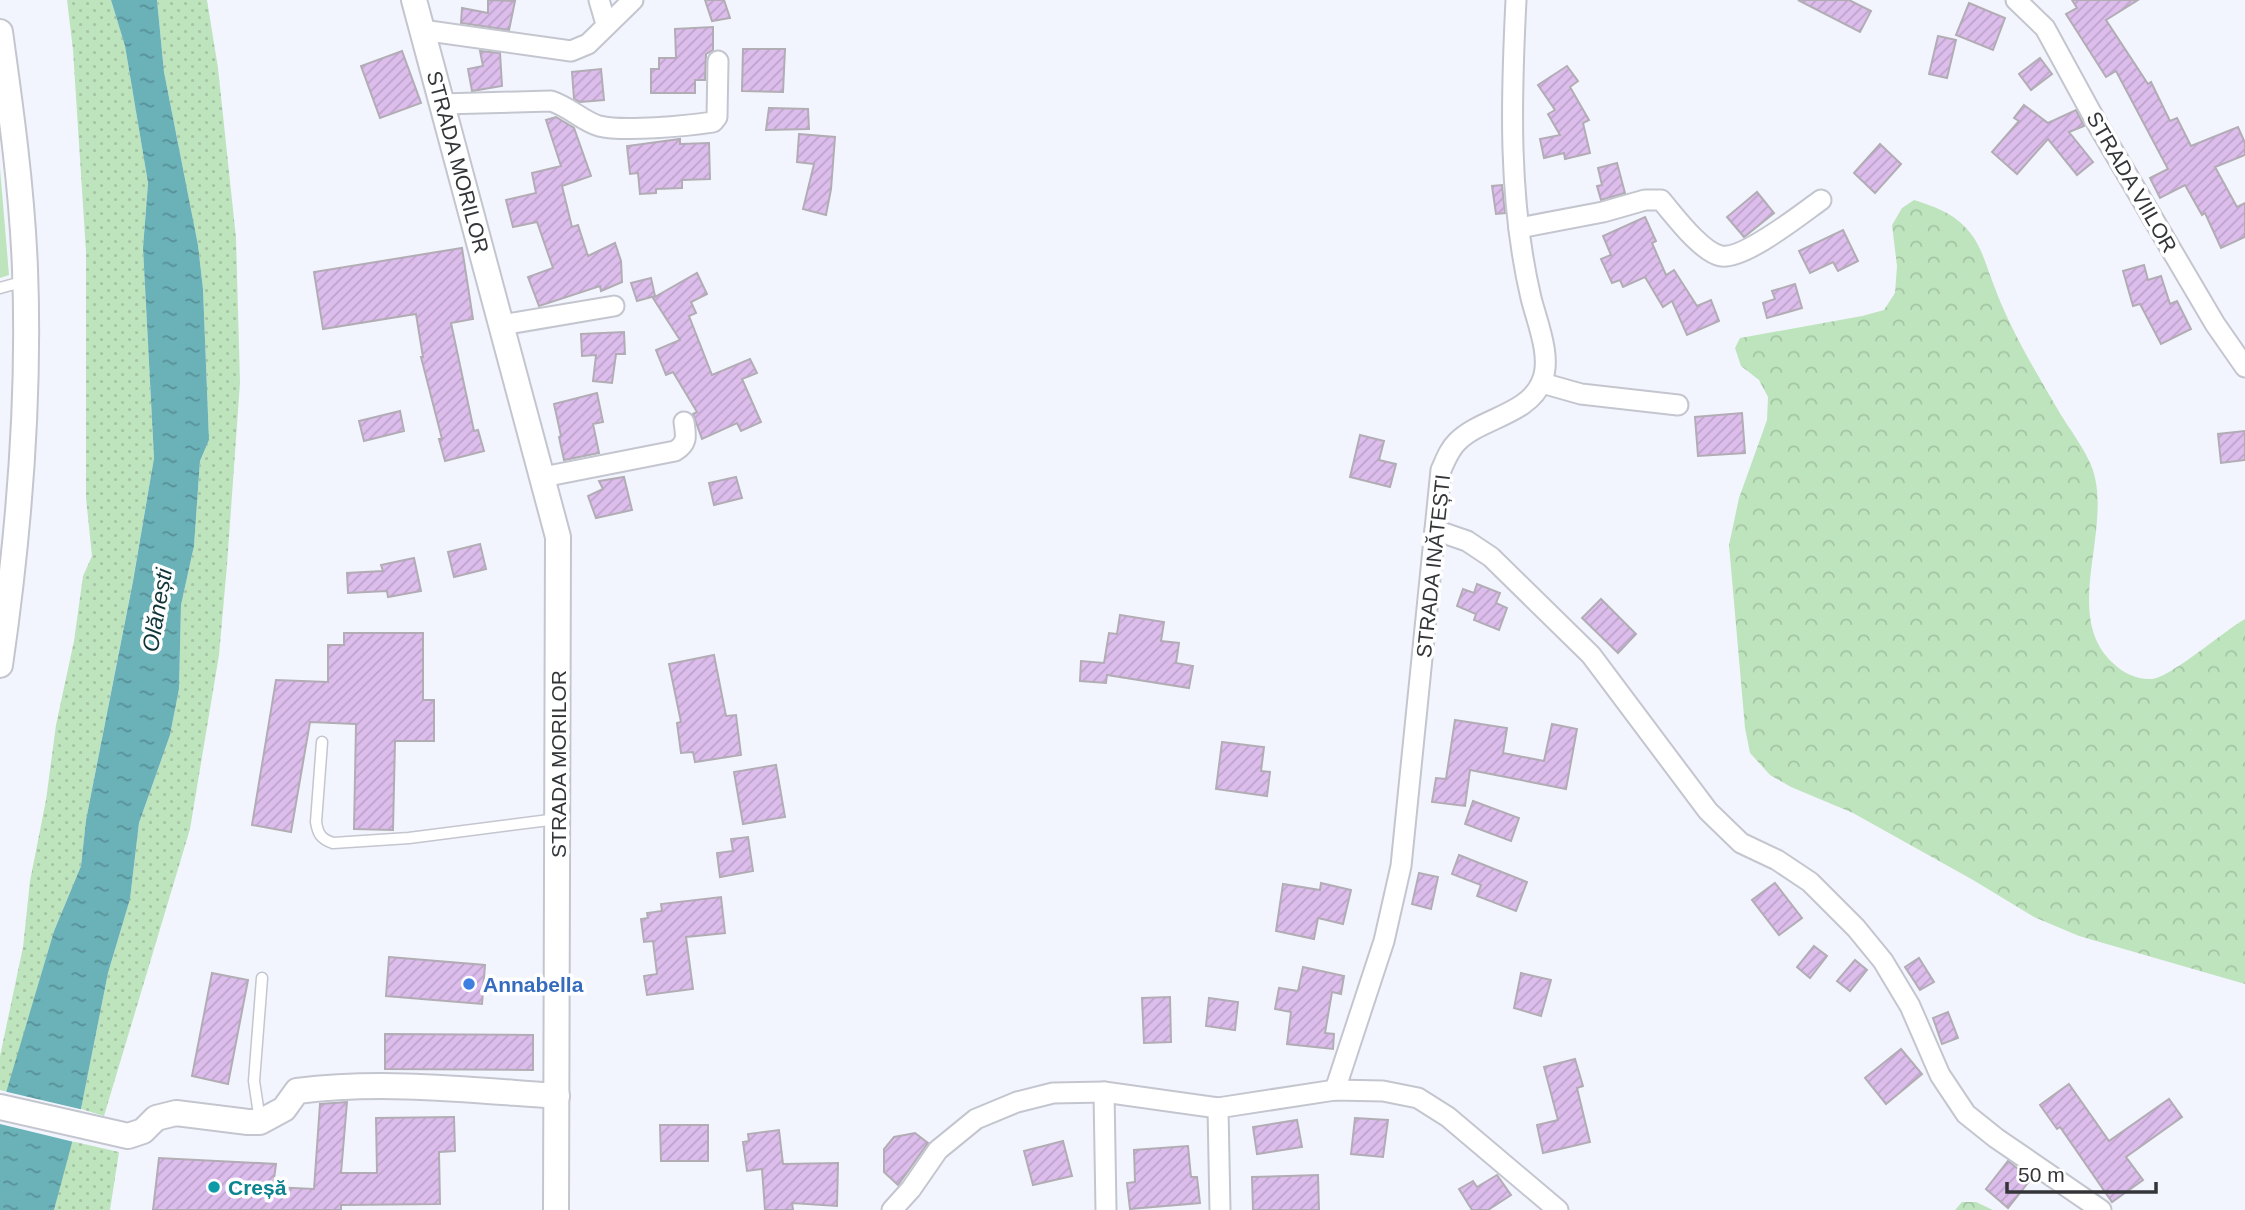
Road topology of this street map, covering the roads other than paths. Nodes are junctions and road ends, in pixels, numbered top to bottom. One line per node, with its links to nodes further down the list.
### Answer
1 (414, 0): 7 (street, STRADA MORILOR)
2 (599, 0): 6 (street)
3 (633, 0): 6 (street)
4 (1516, 0): 12 (street)
5 (2016, 0): 17 (street, STRADA VIILOR)
6 (606, 24): 7 (street)
7 (422, 30): 10 (street, STRADA MORILOR)
8 (0, 32): 13 (street)
9 (718, 61): 10 (street)
10 (442, 104): 16 (street, STRADA MORILOR)
11 (1821, 200): 12 (street)
12 (1519, 228): 18 (street)
13 (25, 281): 14 (lane); 23 (street)
14 (0, 288)
15 (614, 306): 16 (street)
16 (502, 325): 21 (street, STRADA MORILOR)
17 (2245, 367)
18 (1542, 383): 19 (street); 22 (street, STRADA INĂTEȘTI)
19 (1678, 405)
20 (684, 422): 21 (street)
21 (543, 477): 25 (street, STRADA MORILOR)
22 (1435, 530): 27 (street, STRADA INĂTEȘTI); 38 (street)
23 (0, 665)
24 (322, 743): 25 (lane)
25 (557, 819): 29 (street, STRADA MORILOR)
26 (262, 978): 32 (lane)
27 (1335, 1090): 31 (street); 37 (street)
28 (1104, 1092): 31 (street); 34 (street); 35 (street)
29 (556, 1096): 32 (street); 33 (street, STRADA MORILOR)
30 (0, 1107): 32 (street)
31 (1218, 1108): 36 (street)
32 (260, 1122)
33 (556, 1210)
34 (892, 1210)
35 (1106, 1210)
36 (1220, 1210)
37 (1558, 1210)
38 (2101, 1210)

